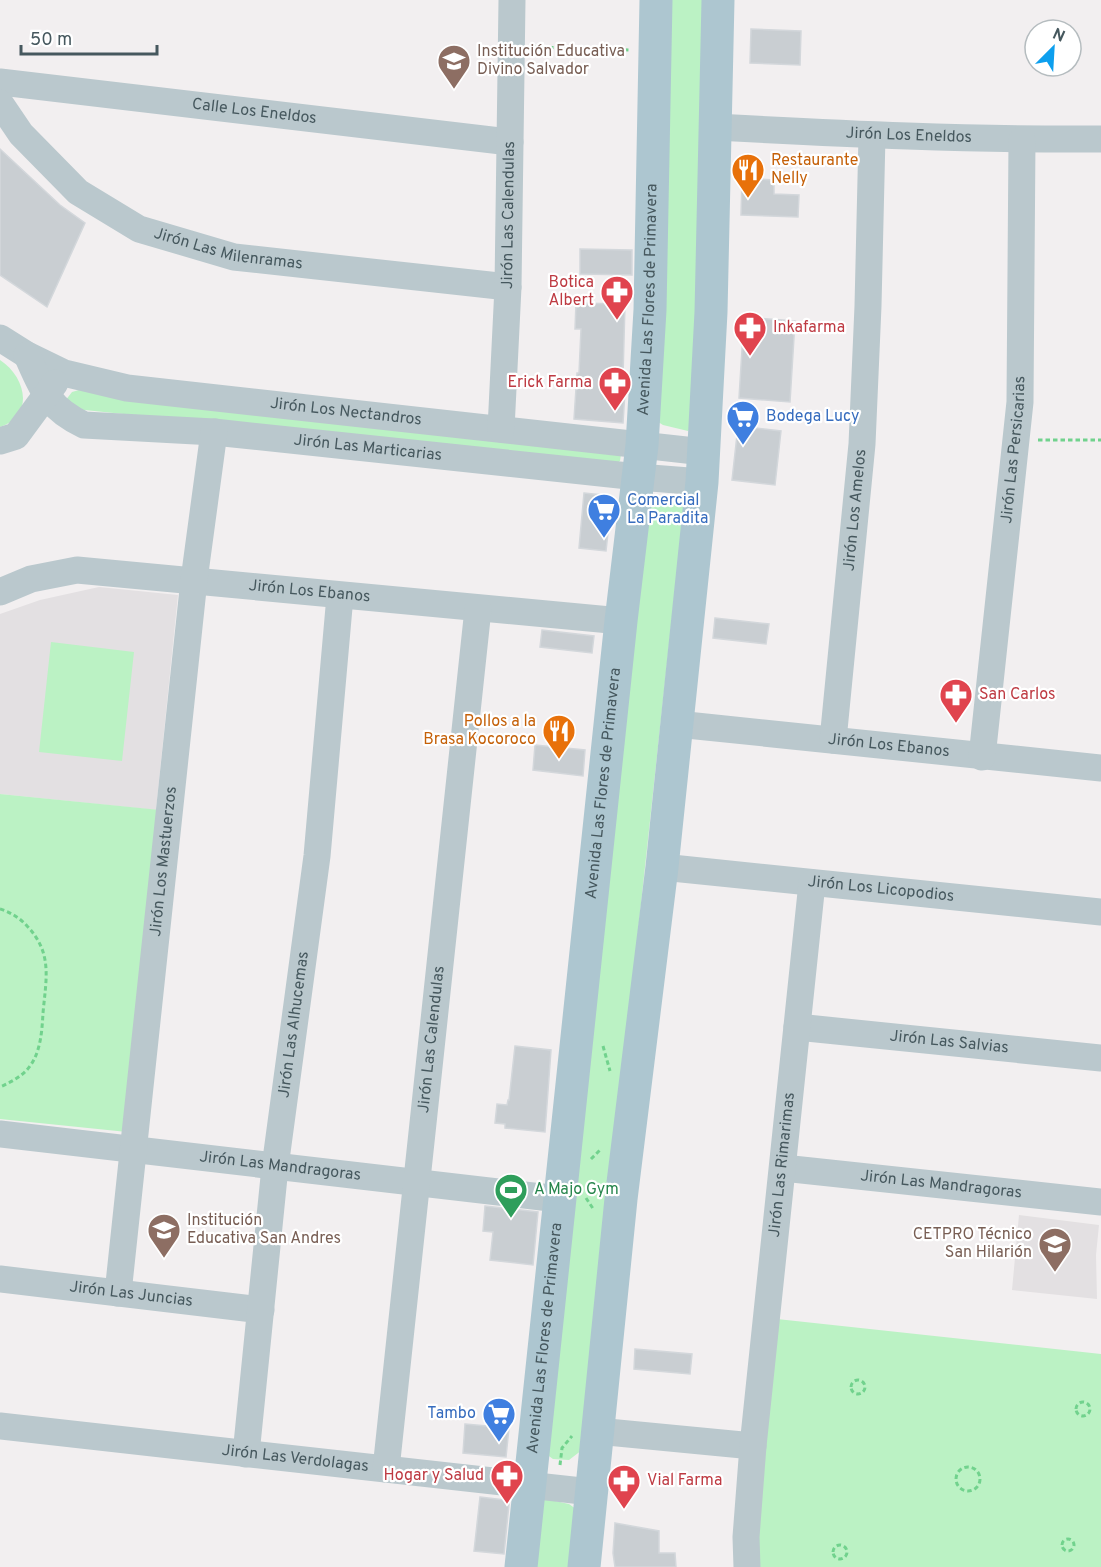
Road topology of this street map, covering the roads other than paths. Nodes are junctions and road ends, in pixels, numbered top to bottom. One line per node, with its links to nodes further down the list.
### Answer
1 (512, 0): 10 (street, Jirón Las Calendulas)
2 (656, 0): 19 (main road, Avenida Las Flores de Primavera)
3 (718, 0): 6 (main road)
4 (0, 82): 10 (street, Calle Los Eneldos)
5 (0, 103): 11 (street, Jirón Las Milenramas)
6 (715, 127): 7 (street, Jirón Los Eneldos); 20 (main road)
7 (872, 136): 9 (street, Jirón Los Eneldos); 28 (street, Jirón Los Amelos)
8 (1101, 139): 9 (street, Jirón Los Eneldos)
9 (1022, 140): 29 (street, Jirón Las Persicarias)
10 (510, 142): 11 (street, Jirón Las Calendulas)
11 (508, 288): 16 (street, Jirón Las Calendulas)
12 (0, 338): 13 (street, Jirón Los Nectandros)
13 (27, 355): 14 (street, Jirón Los Nectandros); 15 (street, Jirón Las Marticarias)
14 (63, 372): 15 (street); 16 (street, Jirón Los Nectandros)
15 (45, 394): 17 (street, Jirón Las Marticarias); 18 (street)
16 (501, 429): 19 (street, Jirón Los Nectandros)
17 (214, 432): 21 (street, Jirón Las Marticarias); 22 (street, Jirón Los Mastuerzos)
18 (0, 441)
19 (642, 445): 20 (street, Jirón Los Nectandros); 21 (main road, Avenida Las Flores de Primavera)
20 (703, 467): 21 (street, Jirón Las Marticarias); 27 (main road)
21 (638, 477): 26 (main road, Avenida Las Flores de Primavera)
22 (194, 580): 23 (street, Jirón Los Ebanos); 24 (street, Jirón Los Ebanos); 37 (street, Jirón Los Mastuerzos)
23 (0, 592)
24 (340, 596): 25 (street, Jirón Los Ebanos); 38 (street, Jirón Las Alhucemas)
25 (478, 609): 26 (street, Jirón Los Ebanos); 40 (street, Jirón Las Calendulas)
26 (621, 621): 41 (main road, Avenida Las Flores de Primavera)
27 (677, 724): 28 (street, Jirón Los Ebanos); 31 (main road)
28 (833, 740): 29 (street, Jirón Los Ebanos)
29 (982, 757): 30 (street, Jirón Los Ebanos)
30 (1101, 768)
31 (662, 867): 32 (street, Jirón Los Licopodios); 47 (main road)
32 (812, 883): 33 (street, Jirón Los Licopodios); 34 (street, Jirón Las Rimarimas)
33 (1101, 912)
34 (797, 1027): 35 (street, Jirón Las Salvias); 39 (street, Jirón Las Rimarimas)
35 (1101, 1058)
36 (0, 1134): 37 (street, Jirón Las Mandragoras)
37 (133, 1150): 38 (street, Jirón Las Mandragoras); 44 (street, Jirón Los Mastuerzos)
38 (275, 1167): 40 (street, Jirón Las Mandragoras); 45 (street, Jirón Las Alhucemas)
39 (783, 1168): 42 (street, Jirón Las Mandragoras); 48 (street, Jirón Las Rimarimas)
40 (416, 1183): 41 (street, Jirón Las Mandragoras); 50 (street, Jirón Las Calendulas)
41 (559, 1199): 51 (main road, Avenida Las Flores de Primavera)
42 (1101, 1202)
43 (0, 1279): 44 (street, Jirón Las Juncias)
44 (118, 1293): 45 (street, Jirón Las Juncias)
45 (261, 1310): 49 (street, Jirón Las Alhucemas)
46 (0, 1426): 49 (street, Jirón Las Verdolagas)
47 (597, 1431): 48 (street); 52 (main road)
48 (753, 1446): 55 (street, Jirón Las Rimarimas)
49 (246, 1454): 50 (street, Jirón Las Verdolagas)
50 (386, 1469): 51 (street, Jirón Las Verdolagas)
51 (530, 1485): 52 (street, Jirón Las Verdolagas); 53 (main road, Avenida Las Flores de Primavera)
52 (591, 1492): 54 (main road)
53 (521, 1567)
54 (584, 1567)
55 (747, 1567)

